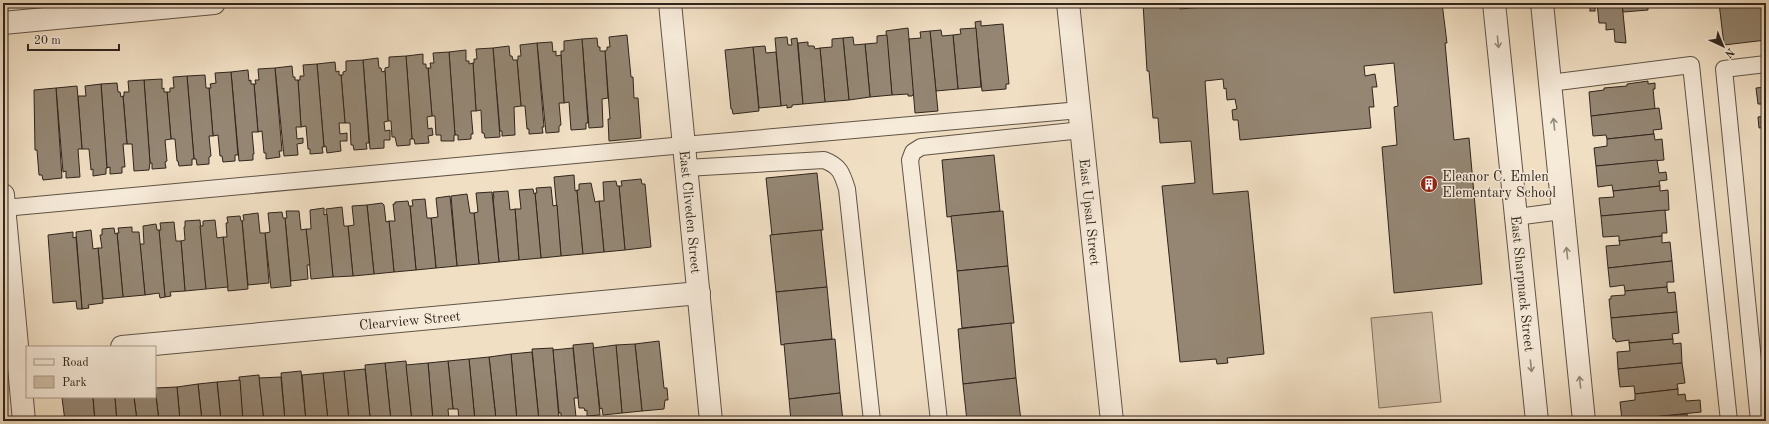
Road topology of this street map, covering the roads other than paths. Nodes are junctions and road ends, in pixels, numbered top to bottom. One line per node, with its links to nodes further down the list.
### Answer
1 (214, 3): 6 (street)
2 (670, 3): 10 (street, East Cliveden Street)
3 (1068, 3): 9 (street, East Upsal Street)
4 (1494, 3): 14 (street, East Sharpnack Street, one-way to 14)
5 (1542, 3): 8 (street)
6 (3, 23)
7 (1766, 64): 26 (lane)
8 (1550, 83): 13 (street, one-way to 8); 25 (lane)
9 (1081, 120): 10 (lane); 21 (lane); 22 (street, East Upsal Street)
10 (684, 145): 11 (street, East Cliveden Street); 12 (lane)
11 (686, 168): 15 (street, East Cliveden Street); 20 (lane)
12 (4, 202): 17 (street)
13 (1562, 211): 14 (lane); 24 (street, one-way to 13)
14 (1516, 217): 23 (street, East Sharpnack Street, one-way to 23)
15 (699, 293): 16 (street, Clearview Street); 19 (street, East Cliveden Street)
16 (133, 346)
17 (23, 356): 18 (street)
18 (24, 421)
19 (712, 421)
20 (872, 421)
21 (938, 421)
22 (1112, 421)
23 (1537, 421)
24 (1584, 421)
25 (1729, 421)
26 (1759, 421)

